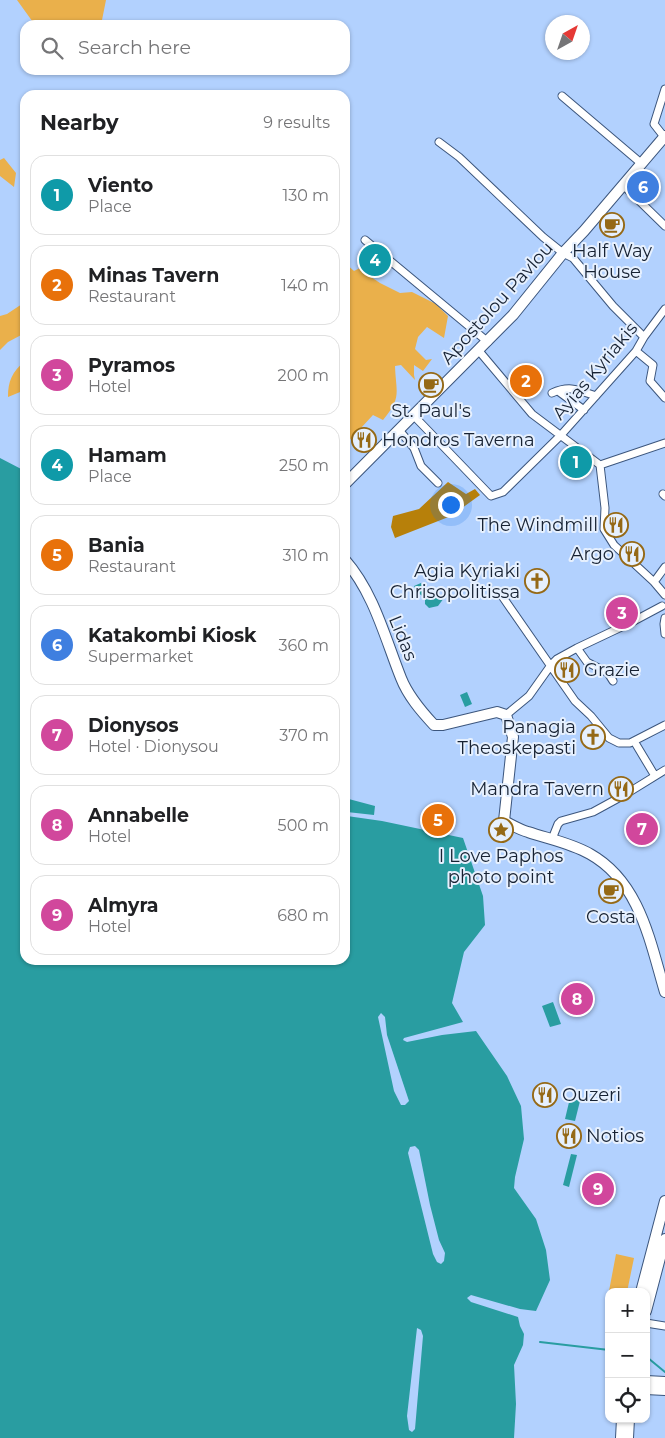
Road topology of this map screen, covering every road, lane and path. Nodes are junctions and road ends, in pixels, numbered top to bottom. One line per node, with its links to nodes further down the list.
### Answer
1 (665, 89): 3 (street)
2 (562, 96): 5 (street)
3 (665, 137): 5 (main road, Apostolou Pavlou)
4 (439, 142): 9 (street)
5 (642, 164): 6 (main road, Apostolou Pavlou)
6 (623, 185): 7 (street); 9 (main road, Apostolou Pavlou)
7 (665, 226)
8 (366, 240): 12 (street)
9 (563, 253): 11 (street); 12 (main road, Apostolou Pavlou)
10 (665, 309): 11 (street, Ayias Kyriakis)
11 (644, 337): 14 (street, Ayias Kyriakis)
12 (488, 342): 13 (main road, Apostolou Pavlou)
13 (479, 351): 18 (main road, Apostolou Pavlou); 20 (street)
14 (636, 352): 15 (street, Ayias Kyriakis); 16 (street)
15 (596, 396): 17 (street, Ayias Kyriakis); 17 (street)
16 (665, 398)
17 (584, 410): 20 (street, Ayias Kyriakis)
18 (414, 416): 19 (main road, Apostolou Pavlou); 20 (street, Ayias Kyriakis)
19 (399, 430): 23 (main road, Apostolou Pavlou); 24 (street)
20 (561, 435): 22 (street)
21 (665, 443): 22 (street)
22 (600, 465): 27 (street)
23 (350, 479)
24 (438, 483)
25 (665, 567): 27 (street)
26 (350, 568): 36 (main road, Lidas)
27 (654, 582): 28 (street)
28 (665, 595)
29 (502, 596): 34 (street)
30 (664, 606): 33 (street)
31 (665, 618): 32 (street)
32 (665, 634)
33 (577, 648): 34 (street); 35 (street)
34 (551, 665): 36 (street); 38 (street)
35 (613, 681)
36 (506, 715): 41 (main road)
37 (665, 725): 38 (street)
38 (634, 741): 40 (street)
39 (665, 770): 40 (street)
40 (656, 776): 41 (street)
41 (552, 839): 42 (main road)
42 (665, 992)
43 (665, 1200): 45 (main road)
44 (665, 1239): 46 (main road)
45 (642, 1288)
46 (650, 1296)
47 (650, 1324): 48 (street)
48 (665, 1326)
49 (650, 1381): 50 (main road)
50 (665, 1382)
51 (650, 1389): 52 (main road)
52 (665, 1390)
53 (622, 1423): 55 (main road)
54 (629, 1423): 56 (main road)
55 (621, 1438)
56 (628, 1438)

